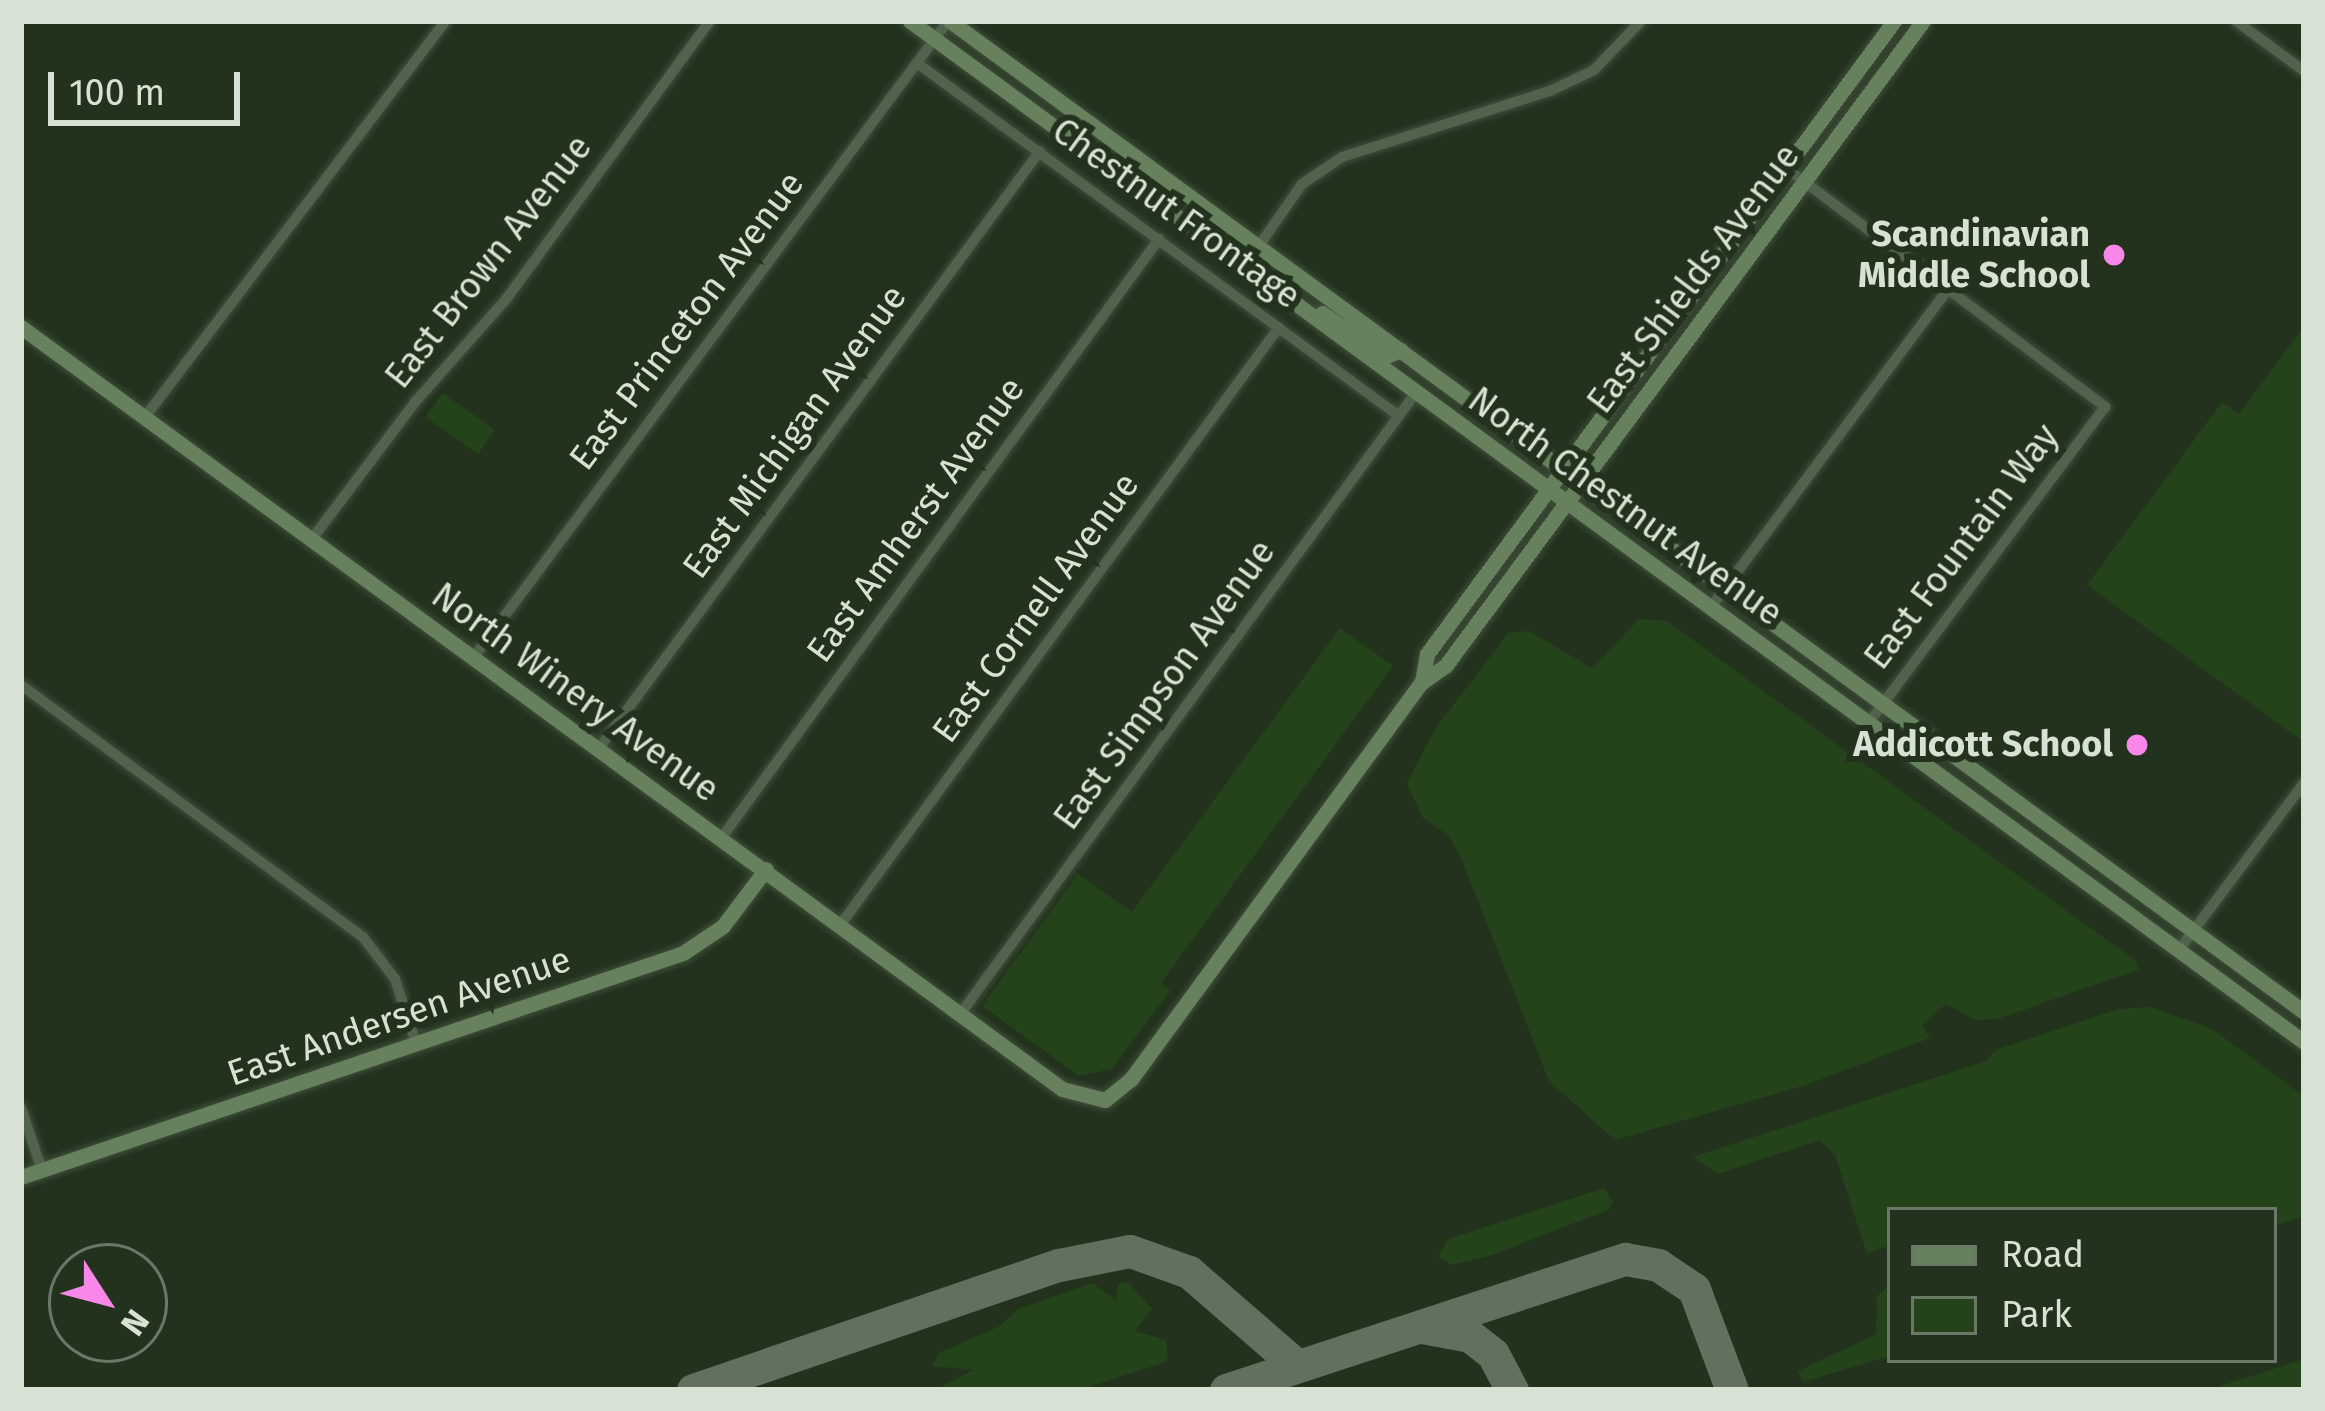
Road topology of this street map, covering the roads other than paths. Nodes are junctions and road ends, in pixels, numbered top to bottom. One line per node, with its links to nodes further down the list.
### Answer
1 (446, 21): 25 (street)
2 (710, 21): 30 (street, East Brown Avenue)
3 (910, 21): 9 (main road, North Chestnut Avenue)
4 (949, 21): 9 (street, East Princeton Avenue); 16 (main road, North Chestnut Avenue)
5 (1641, 21): 16 (street)
6 (1894, 21): 13 (main road, East Shields Avenue)
7 (1923, 21): 14 (main road, East Shields Avenue)
8 (2236, 21): 11 (street)
9 (935, 39): 10 (street, East Princeton Avenue); 17 (main road, North Chestnut Avenue)
10 (916, 64): 12 (street, Chestnut Frontage); 33 (street, East Princeton Avenue)
11 (2304, 71)
12 (1040, 151): 15 (street, Chestnut Frontage); 38 (street, East Michigan Avenue)
13 (1786, 168): 14 (street); 26 (main road, East Shields Avenue)
14 (1803, 183): 18 (street); 27 (main road, East Shields Avenue)
15 (1160, 239): 21 (street, Chestnut Frontage); 40 (street, East Amherst Avenue)
16 (1258, 247): 17 (street); 22 (main road, North Chestnut Avenue)
17 (1245, 266): 19 (main road, North Chestnut Avenue)
18 (1948, 289): 31 (street); 36 (street, East Fountain Way)
19 (1292, 299): 22 (main road); 23 (main road, North Chestnut Avenue)
20 (21, 327): 25 (main road, North Winery Avenue)
21 (1279, 327): 24 (street, Chestnut Frontage); 42 (street, East Cornell Avenue)
22 (1401, 350): 26 (main road, North Chestnut Avenue)
23 (1417, 392): 24 (street, East Simpson Avenue); 28 (main road, North Chestnut Avenue)
24 (1399, 416): 46 (street, East Simpson Avenue)
25 (145, 417): 30 (main road, North Winery Avenue)
26 (1562, 469): 27 (main road, North Chestnut Avenue); 28 (main road, East Shields Avenue)
27 (1581, 482): 29 (main road, East Shields Avenue); 31 (main road, North Chestnut Avenue)
28 (1548, 488): 29 (main road, North Chestnut Avenue); 34 (main road, East Shields Avenue)
29 (1566, 501): 32 (main road, North Chestnut Avenue); 34 (main road, East Shields Avenue)
30 (312, 539): 33 (main road, North Winery Avenue)
31 (1726, 587): 32 (street); 36 (main road, North Chestnut Avenue)
32 (1711, 607): 37 (main road, North Chestnut Avenue)
33 (474, 657): 38 (main road, North Winery Avenue)
34 (1421, 682): 49 (main road, East Shields Avenue)
35 (21, 685): 48 (street)
36 (1882, 703): 37 (street, East Fountain Way); 43 (main road, North Chestnut Avenue)
37 (1869, 723): 44 (main road, North Chestnut Avenue)
38 (599, 748): 40 (main road, North Winery Avenue)
39 (2304, 783): 43 (street)
40 (722, 837): 41 (main road, North Winery Avenue)
41 (766, 869): 42 (main road, North Winery Avenue); 48 (main road, East Andersen Avenue)
42 (842, 924): 46 (main road, North Winery Avenue)
43 (2193, 931): 44 (street); 45 (main road, North Chestnut Avenue)
44 (2179, 950): 47 (main road, North Chestnut Avenue)
45 (2304, 1012)
46 (961, 1013): 49 (main road, North Winery Avenue)
47 (2304, 1042)
48 (416, 1043): 51 (main road, East Andersen Avenue)
49 (1096, 1101)
50 (21, 1108): 51 (street)
51 (42, 1170): 52 (main road, East Andersen Avenue)
52 (21, 1177)

